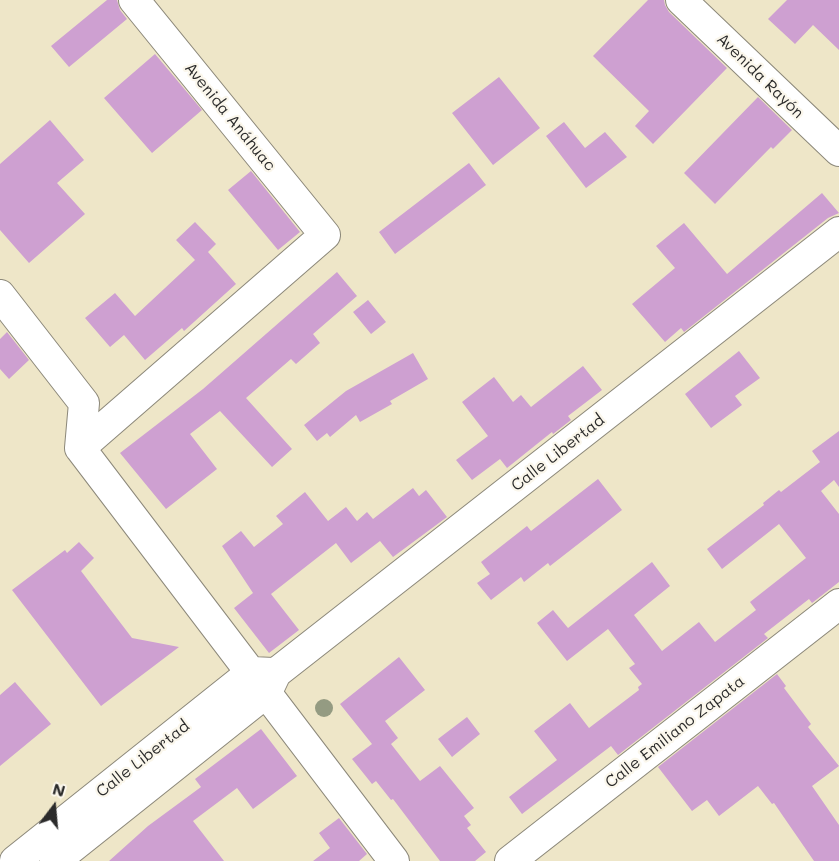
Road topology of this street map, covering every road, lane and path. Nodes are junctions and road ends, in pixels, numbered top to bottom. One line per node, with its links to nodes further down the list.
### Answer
1 (134, 0): 6 (street, Avenida Anáhuac)
2 (681, 0): 3 (street, Avenida Rayón)
3 (839, 151)
4 (839, 232): 8 (street, Calle Libertad)
5 (0, 295): 6 (street)
6 (80, 448): 8 (street)
7 (839, 604): 12 (street, Calle Emiliano Zapata)
8 (265, 679): 9 (street, Calle Libertad); 11 (street)
9 (59, 847): 10 (street, Calle Libertad)
10 (15, 861)
11 (394, 861)
12 (510, 861)

